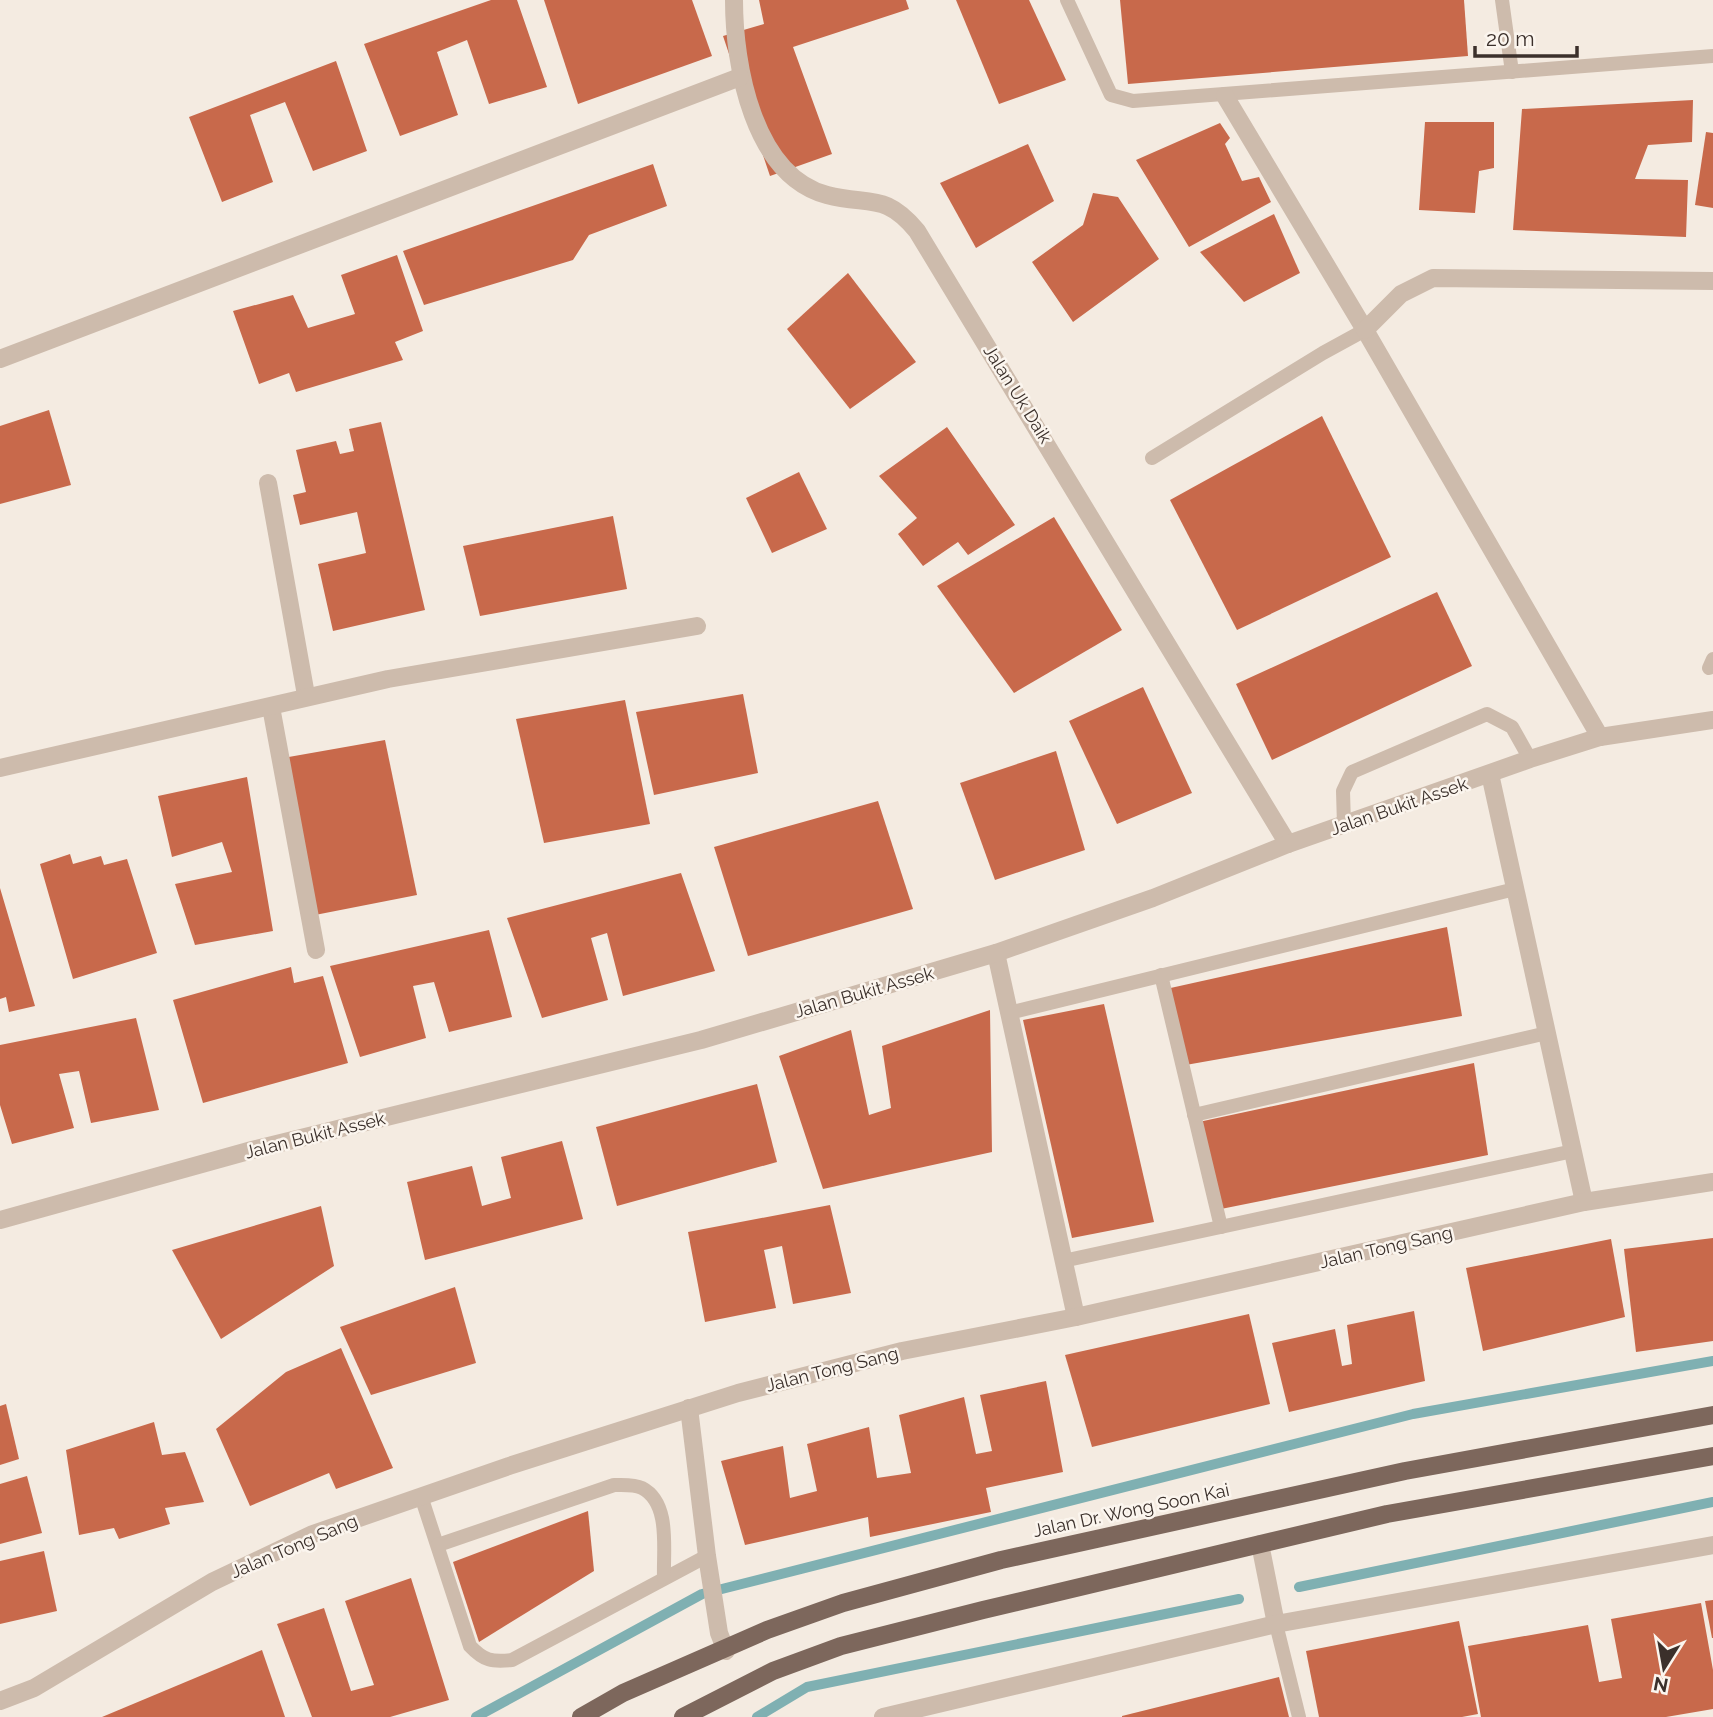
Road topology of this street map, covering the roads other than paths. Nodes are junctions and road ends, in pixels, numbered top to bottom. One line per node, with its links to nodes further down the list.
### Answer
1 (734, 0): 6 (street, Jalan Uk Daik)
2 (1067, 0): 7 (lane)
3 (1502, 0): 5 (lane)
4 (1713, 56): 5 (lane)
5 (1512, 72): 7 (lane)
6 (740, 77): 10 (street); 22 (street, Jalan Uk Daik)
7 (1225, 96): 9 (street)
8 (1713, 281): 9 (street)
9 (1365, 330): 11 (lane); 17 (street)
10 (0, 359)
11 (1152, 458)
12 (268, 482): 14 (street)
13 (697, 626): 14 (street)
14 (306, 695): 15 (street)
15 (271, 707): 19 (street); 24 (street)
16 (1713, 720): 17 (street, Jalan Bukit Assek)
17 (1600, 737): 18 (street, Jalan Bukit Assek)
18 (1530, 759): 20 (street, Jalan Bukit Assek); 21 (lane)
19 (0, 768)
20 (1490, 774): 21 (street, Jalan Bukit Assek); 23 (street)
21 (1343, 825): 22 (street, Jalan Bukit Assek)
22 (1288, 844): 25 (street, Jalan Bukit Assek)
23 (1515, 889): 26 (lane); 28 (street)
24 (316, 950)
25 (996, 953): 27 (street); 33 (street, Jalan Bukit Assek)
26 (1161, 975): 27 (lane); 29 (lane)
27 (1009, 1013): 35 (street)
28 (1547, 1032): 29 (lane); 30 (street)
29 (1194, 1115): 34 (lane)
30 (1573, 1151): 32 (street); 34 (lane)
31 (1713, 1182): 32 (street, Jalan Tong Sang)
32 (1584, 1202): 36 (street, Jalan Tong Sang)
33 (0, 1220)
34 (1221, 1227): 35 (lane)
35 (1063, 1261): 36 (street)
36 (1076, 1317): 37 (street, Jalan Tong Sang)
37 (689, 1408): 40 (street, Jalan Tong Sang); 44 (street)
38 (1713, 1415): 47 (main road, Jalan Dr. Wong Soon Kai)
39 (1713, 1456): 41 (main road)
40 (421, 1496): 42 (lane); 48 (street, Jalan Tong Sang)
41 (1260, 1544): 46 (street); 49 (main road)
42 (438, 1545): 45 (lane); 45 (lane)
43 (1713, 1545): 46 (street)
44 (708, 1564): 45 (lane); 47 (street)
45 (664, 1577)
46 (1276, 1624): 51 (street); 52 (lane)
47 (726, 1651): 50 (main road, Jalan Dr. Wong Soon Kai)
48 (0, 1701)
49 (693, 1715)
50 (581, 1717)
51 (883, 1717)
52 (1299, 1717)

